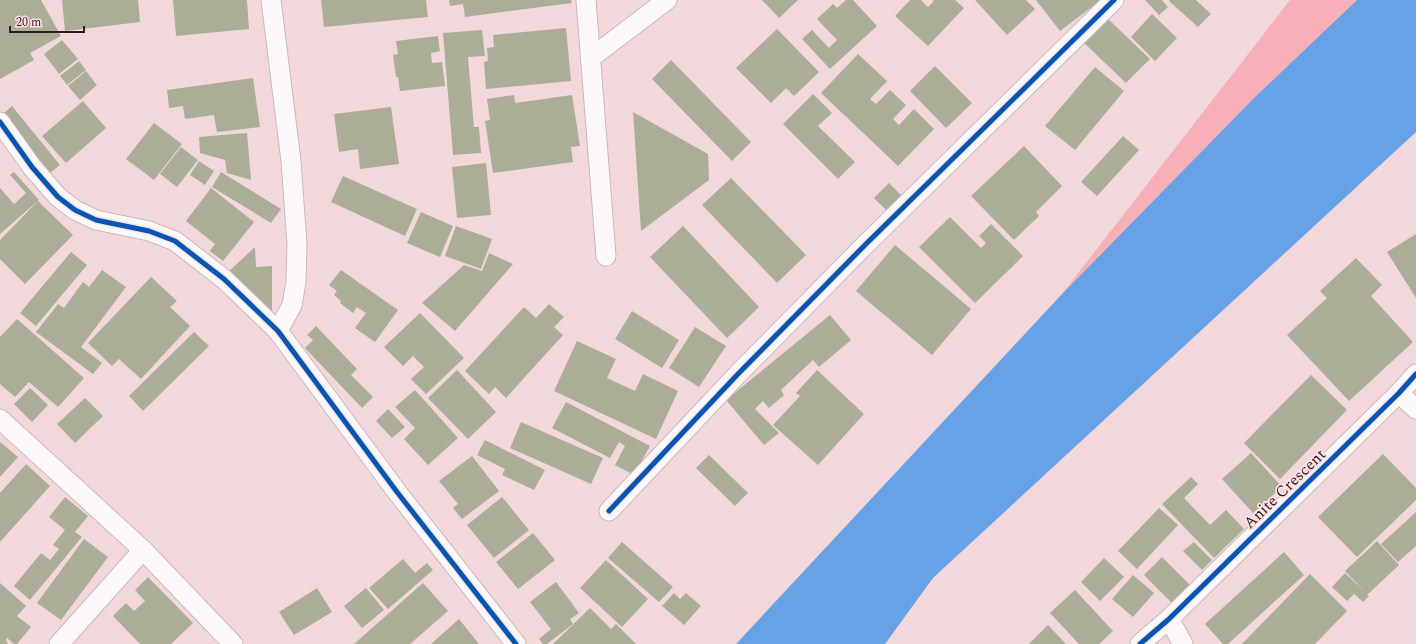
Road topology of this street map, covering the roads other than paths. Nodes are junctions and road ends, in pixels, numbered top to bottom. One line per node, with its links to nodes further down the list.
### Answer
1 (271, 0): 8 (street)
2 (586, 0): 5 (street)
3 (667, 0): 5 (street)
4 (1114, 0): 13 (street)
5 (592, 57): 7 (street)
6 (0, 122): 8 (street)
7 (606, 256)
8 (278, 331): 18 (street)
9 (1416, 374): 10 (street, Anite Crescent)
10 (1399, 393): 11 (street); 15 (street, Anite Crescent)
11 (1416, 409)
12 (0, 419): 14 (street)
13 (609, 510)
14 (144, 550): 16 (street); 17 (street)
15 (1169, 619): 19 (street, Anite Crescent); 20 (street)
16 (59, 644)
17 (233, 644)
18 (516, 644)
19 (1140, 644)
20 (1183, 644)

